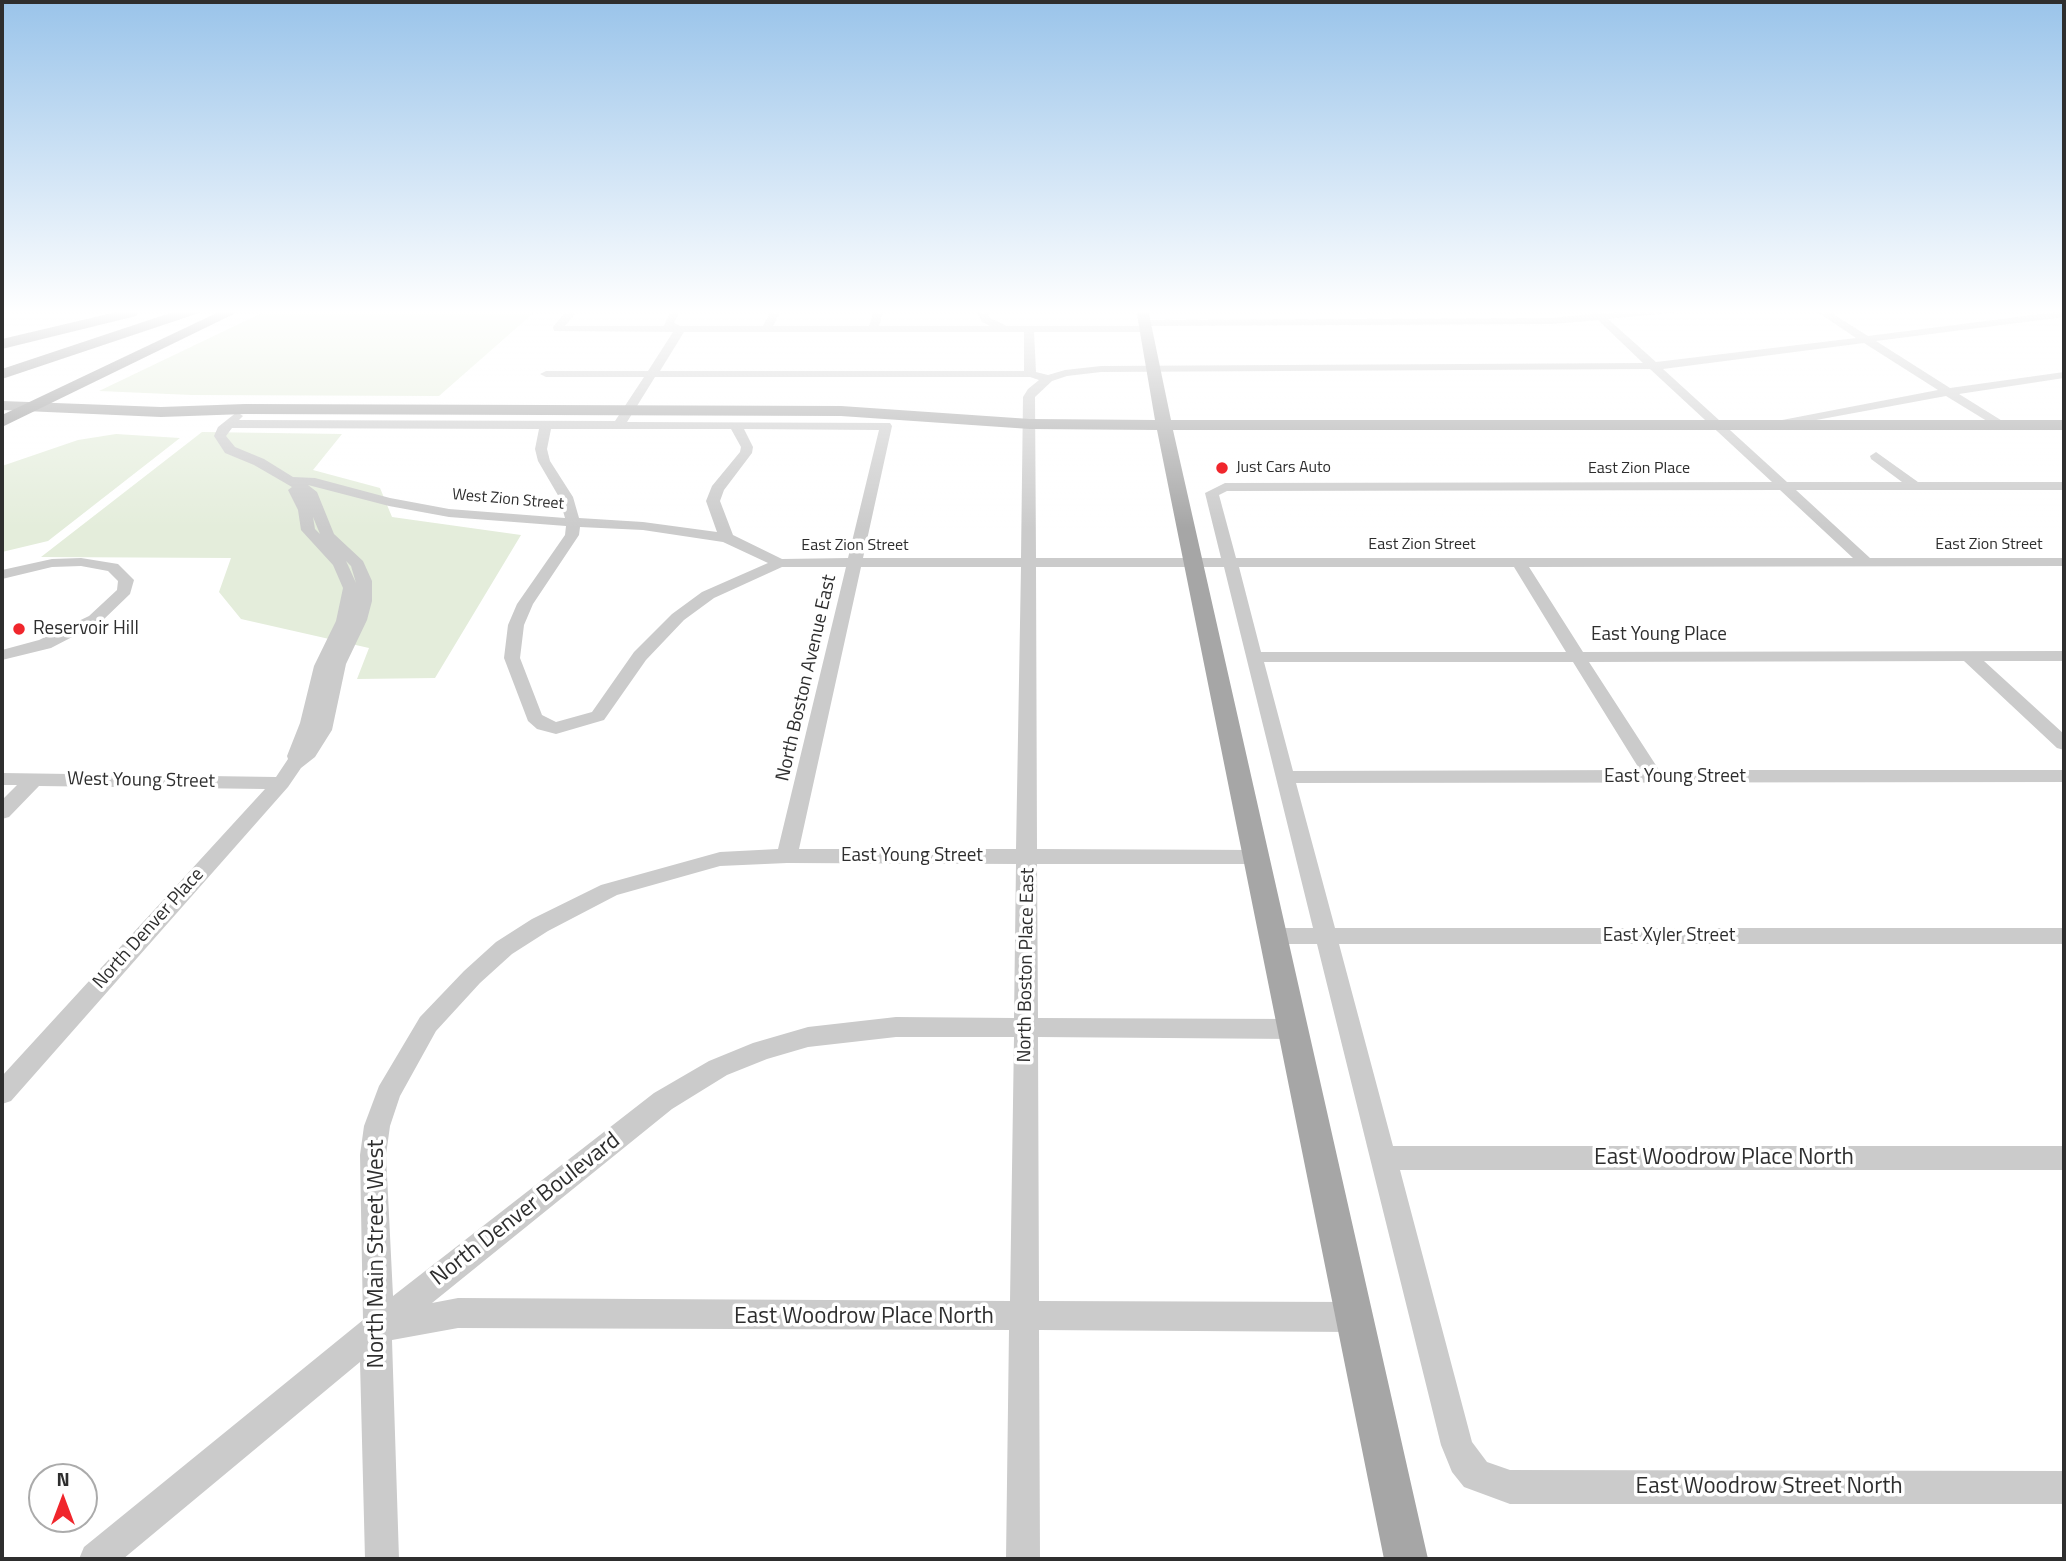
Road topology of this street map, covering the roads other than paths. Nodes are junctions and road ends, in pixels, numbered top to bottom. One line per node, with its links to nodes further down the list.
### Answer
1 (84, 382): 10 (highway)
2 (646, 382): 14 (street)
3 (1044, 382): 17 (street, North Boston Place East)
4 (1157, 382): 21 (main road)
5 (1669, 382): 22 (street)
6 (1932, 382): 8 (street)
7 (2017, 382): 8 (street)
8 (1948, 392): 23 (street); 24 (street)
9 (2, 395): 10 (main road)
10 (54, 397): 11 (highway); 13 (main road)
11 (35, 406): 12 (main road); 15 (highway)
12 (70, 408): 13 (main road); 15 (highway)
13 (246, 409): 14 (main road); 16 (street)
14 (627, 410): 17 (main road); 19 (street)
15 (4, 416)
16 (229, 424): 18 (street); 27 (street)
17 (1030, 424): 21 (main road); 40 (street, North Boston Place East)
18 (546, 425): 19 (street); 31 (street)
19 (619, 425): 20 (street)
20 (735, 425): 32 (street); 37 (street, North Boston Avenue East)
21 (1164, 425): 22 (main road); 38 (main road)
22 (1717, 425): 23 (main road); 30 (street)
23 (1777, 425): 24 (main road)
24 (2000, 425): 25 (main road)
25 (2064, 425)
26 (1876, 456): 28 (street)
27 (288, 480): 31 (street, West Zion Street); 53 (street, North Denver Place)
28 (1915, 486): 29 (street, East Zion Place); 30 (street, East Zion Place)
29 (2064, 486)
30 (1783, 487): 34 (street); 39 (street, East Zion Place)
31 (573, 523): 32 (street, West Zion Street); 36 (street)
32 (727, 538): 36 (street, West Zion Street)
33 (1518, 562): 34 (street, East Zion Street); 39 (street, East Zion Street); 43 (street)
34 (1866, 562): 35 (street, East Zion Street)
35 (2064, 562)
36 (780, 563): 37 (street, East Zion Street)
37 (856, 563): 40 (street, East Zion Street); 55 (street, North Boston Avenue East)
38 (1194, 563): 39 (street, East Zion Street); 40 (street, East Zion Street); 57 (main road)
39 (1230, 563): 46 (street)
40 (1030, 564): 56 (street, North Boston Place East)
41 (2, 574): 42 (street)
42 (2, 655)
43 (1579, 656): 44 (street, East Young Place); 46 (street, East Young Place); 50 (street)
44 (1968, 656): 45 (street, East Young Place); 47 (street)
45 (2064, 656)
46 (1254, 657): 49 (street)
47 (2064, 744)
48 (2064, 776): 50 (street, East Young Street)
49 (1285, 777): 50 (street, East Young Street); 60 (street)
50 (1654, 777)
51 (2, 779): 52 (street, West Young Street)
52 (34, 779): 53 (street, West Young Street); 54 (street)
53 (281, 783): 64 (street, North Denver Place)
54 (2, 812)
55 (787, 856): 56 (street, East Young Street); 58 (street, East Young Street)
56 (1028, 856): 57 (street, East Young Street); 62 (street, North Boston Place East)
57 (1257, 857): 59 (main road)
58 (575, 906): 69 (street, North Main Street West)
59 (1273, 936): 60 (street, East Xyler Street); 63 (main road)
60 (1327, 936): 61 (street, East Xyler Street); 65 (street)
61 (2064, 936)
62 (1026, 1029): 63 (street); 67 (street, North Boston Place East); 69 (street, North Denver Boulevard)
63 (1293, 1029): 68 (main road)
64 (2, 1093)
65 (1385, 1158): 66 (street, East Woodrow Place North); 70 (street)
66 (2064, 1158)
67 (1025, 1317): 68 (street, East Woodrow Place North); 69 (street, East Woodrow Place North); 74 (street, North Boston Place East)
68 (1353, 1317): 75 (main road)
69 (377, 1328): 72 (street, North Denver Boulevard); 73 (street, North Main Street West)
70 (1476, 1475): 71 (street, East Woodrow Street North)
71 (2064, 1488)
72 (96, 1559)
73 (382, 1559)
74 (1023, 1559)
75 (1406, 1559)

